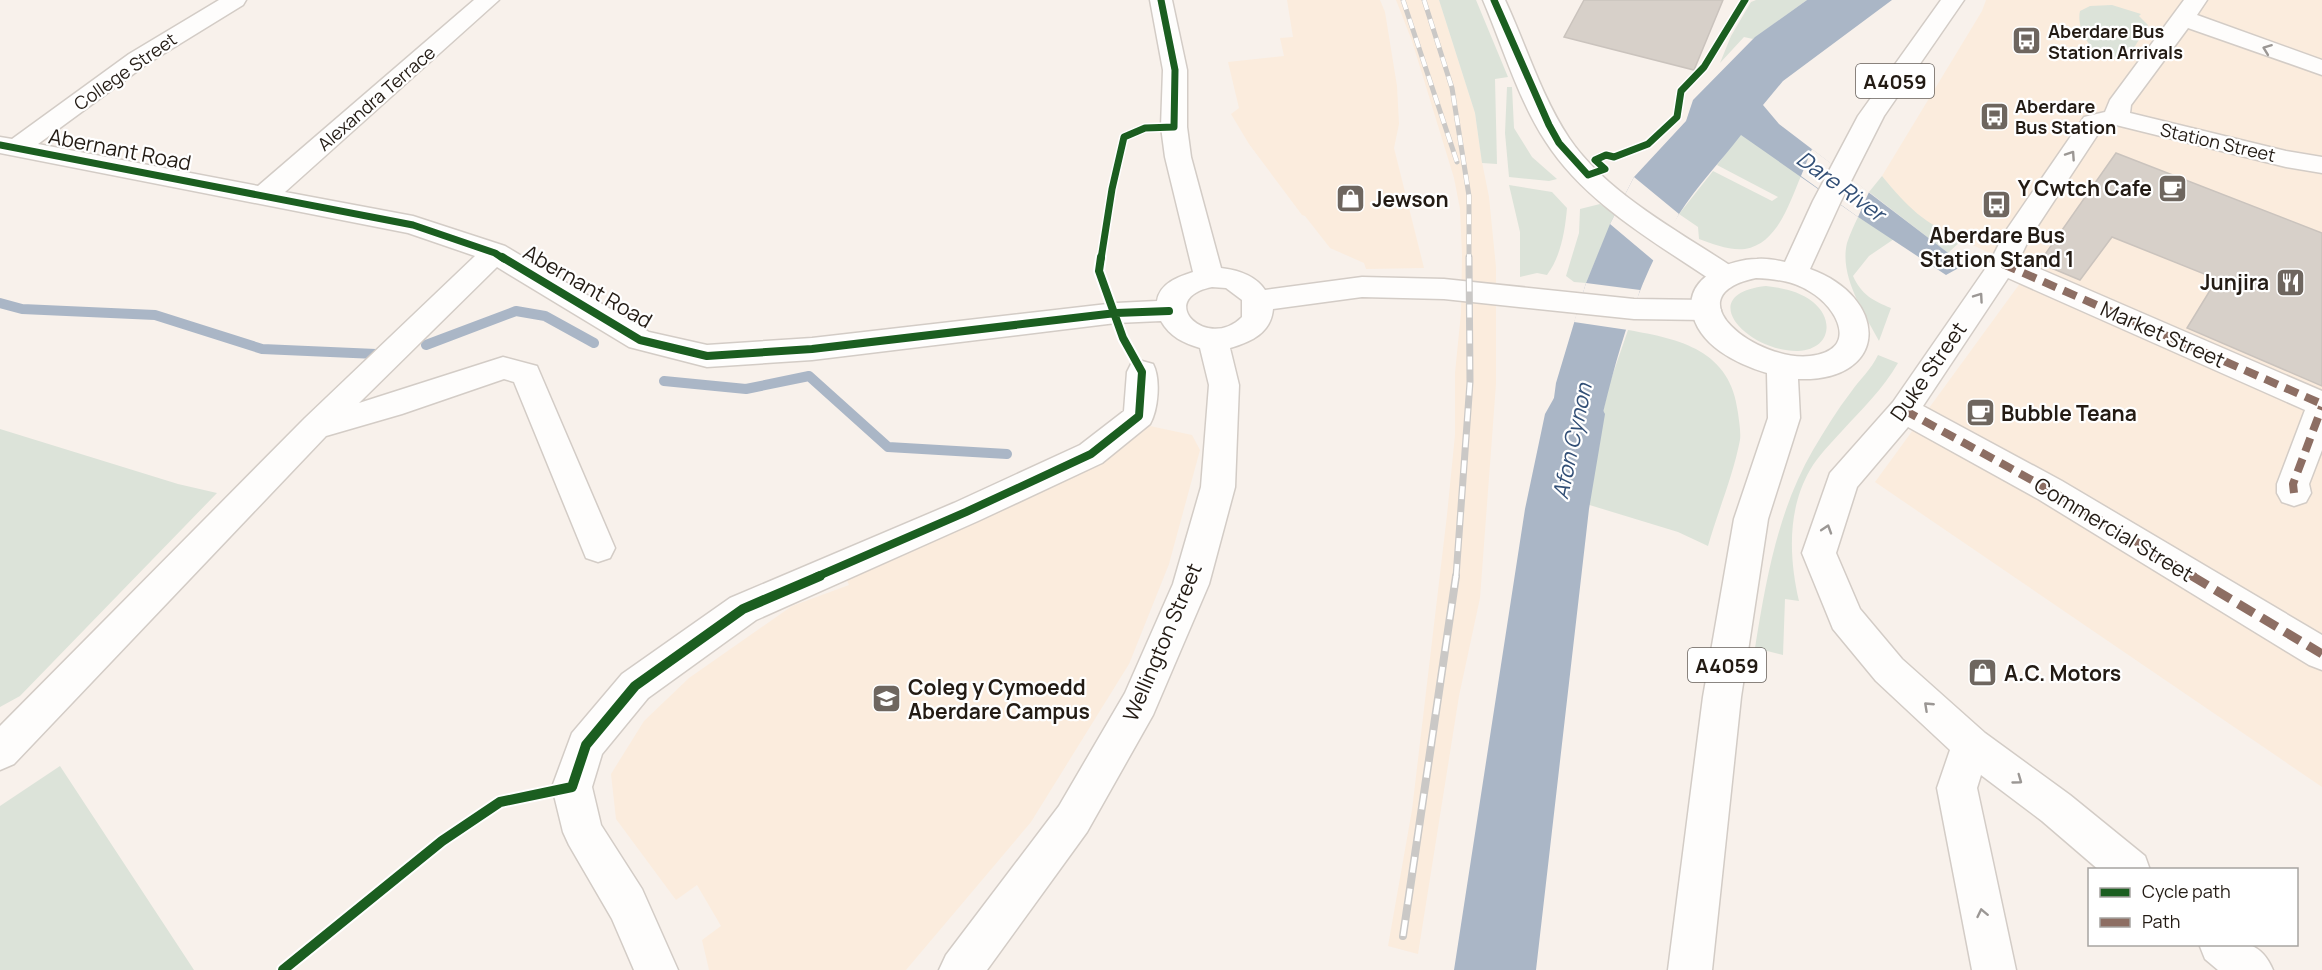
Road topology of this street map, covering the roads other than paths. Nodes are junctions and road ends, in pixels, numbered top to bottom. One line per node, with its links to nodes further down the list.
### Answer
1 (235, 0): 9 (street, College Street)
2 (1161, 0): 16 (street)
3 (1494, 0): 15 (street)
4 (1953, 0): 14 (street, A4059)
5 (487, 1): 11 (street, Alexandra Terrace)
6 (2190, 9): 7 (street, one-way to 6); 8 (street)
7 (2322, 68)
8 (2116, 117): 10 (street, Station Street); 13 (street, Duke Street, one-way to 8)
9 (9, 146): 11 (street, Abernant Road)
10 (2322, 165)
11 (265, 195): 12 (street, Abernant Road)
12 (495, 253): 18 (street, Abernant Road); 25 (street)
13 (2003, 264): 23 (street, Market Street); 24 (street, Duke Street, one-way to 13)
14 (1794, 273): 15 (street); 21 (street)
15 (1724, 275): 19 (street)
16 (1209, 277): 17 (street); 18 (street)
17 (1258, 301): 19 (street); 20 (street)
18 (1169, 310): 20 (street)
19 (1706, 310): 21 (street)
20 (1213, 339): 34 (street, Wellington Street)
21 (1782, 366): 35 (street, A4059)
22 (1142, 372): 33 (street)
23 (2322, 406): 26 (street)
24 (1904, 410): 28 (street, Commercial Street); 29 (street, Duke Street, one-way to 24)
25 (316, 426): 27 (street); 30 (street)
26 (2294, 493)
27 (598, 548)
28 (2322, 654)
29 (1971, 746): 31 (street, Duke Street, one-way to 31); 36 (street, one-way to 29)
30 (0, 752)
31 (2128, 868)
32 (2221, 946): 37 (street)
33 (656, 970)
34 (961, 970)
35 (1690, 970)
36 (1994, 970)
37 (2251, 970)

